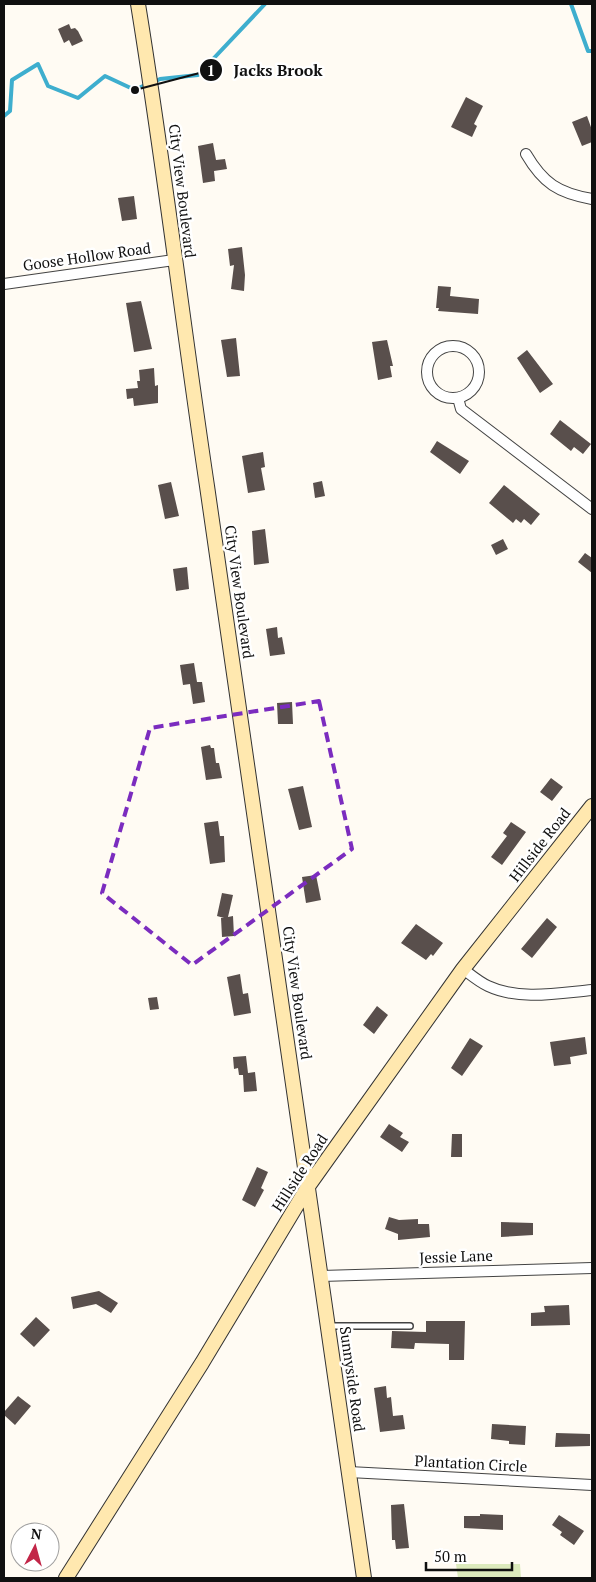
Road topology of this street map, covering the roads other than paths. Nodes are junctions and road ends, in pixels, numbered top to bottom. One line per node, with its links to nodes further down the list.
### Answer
1 (138, 4): 4 (street, City View Boulevard)
2 (526, 154): 3 (street)
3 (592, 199)
4 (174, 260): 5 (street, Goose Hollow Road); 11 (street, City View Boulevard)
5 (4, 284)
6 (458, 398): 6 (street); 7 (street)
7 (592, 509)
8 (592, 806): 9 (street, Hillside Road)
9 (463, 969): 10 (street); 11 (street, Hillside Road)
10 (592, 990)
11 (309, 1185): 13 (street, Sunnyside Road); 18 (street, Hillside Road)
12 (592, 1268): 13 (street, Jessie Lane)
13 (321, 1276): 14 (street, Sunnyside Road)
14 (328, 1326): 15 (lane); 16 (street, Sunnyside Road)
15 (410, 1326)
16 (349, 1472): 17 (street, Plantation Circle); 19 (street, Sunnyside Road)
17 (592, 1485)
18 (66, 1578)
19 (364, 1578)

